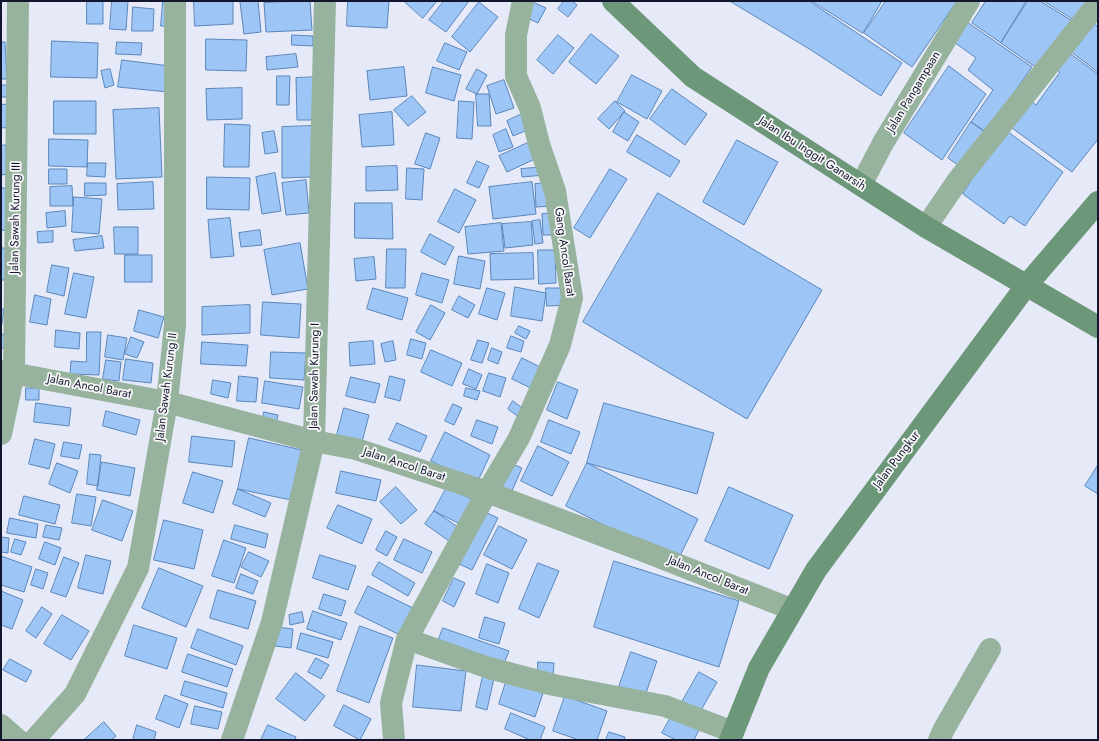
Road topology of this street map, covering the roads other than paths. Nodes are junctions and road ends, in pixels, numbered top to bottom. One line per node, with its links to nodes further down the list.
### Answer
1 (18, 1): 13 (street, Jalan Sawah Kurung III)
2 (175, 1): 14 (street, Jalan Sawah Kurung II)
3 (325, 1): 16 (street, Jalan Sawah Kurung I)
4 (523, 1): 17 (street, Gang Ancol Barat)
5 (613, 1): 8 (main road, Jalan Ibu Inggit Ganarsih)
6 (969, 1): 8 (street, Jalan Pangampaan)
7 (1098, 3): 10 (street)
8 (861, 185): 10 (main road, Jalan Ibu Inggit Ganarsih)
9 (1098, 202): 11 (main road, Jalan Pungkur)
10 (926, 227): 11 (main road, Jalan Ibu Inggit Ganarsih)
11 (1026, 286): 12 (main road, Jalan Ibu Inggit Ganarsih); 18 (main road, Jalan Pungkur)
12 (1098, 327)
13 (7, 372): 14 (street, Jalan Ancol Barat); 15 (street, Jalan Sawah Kurung III)
14 (167, 402): 16 (street, Jalan Ancol Barat); 24 (street, Jalan Sawah Kurung II)
15 (1, 434)
16 (314, 441): 17 (street, Jalan Ancol Barat); 25 (street, Jalan Sawah Kurung I)
17 (487, 492): 18 (street, Jalan Ancol Barat); 19 (street, Gang Ancol Barat)
18 (791, 609): 22 (main road, Jalan Pungkur)
19 (407, 639): 22 (street); 26 (street, Gang Ancol Barat)
20 (990, 649): 27 (street)
21 (1, 725): 23 (street)
22 (732, 736)
23 (18, 740)
24 (34, 740)
25 (232, 740)
26 (394, 740)
27 (940, 740)

